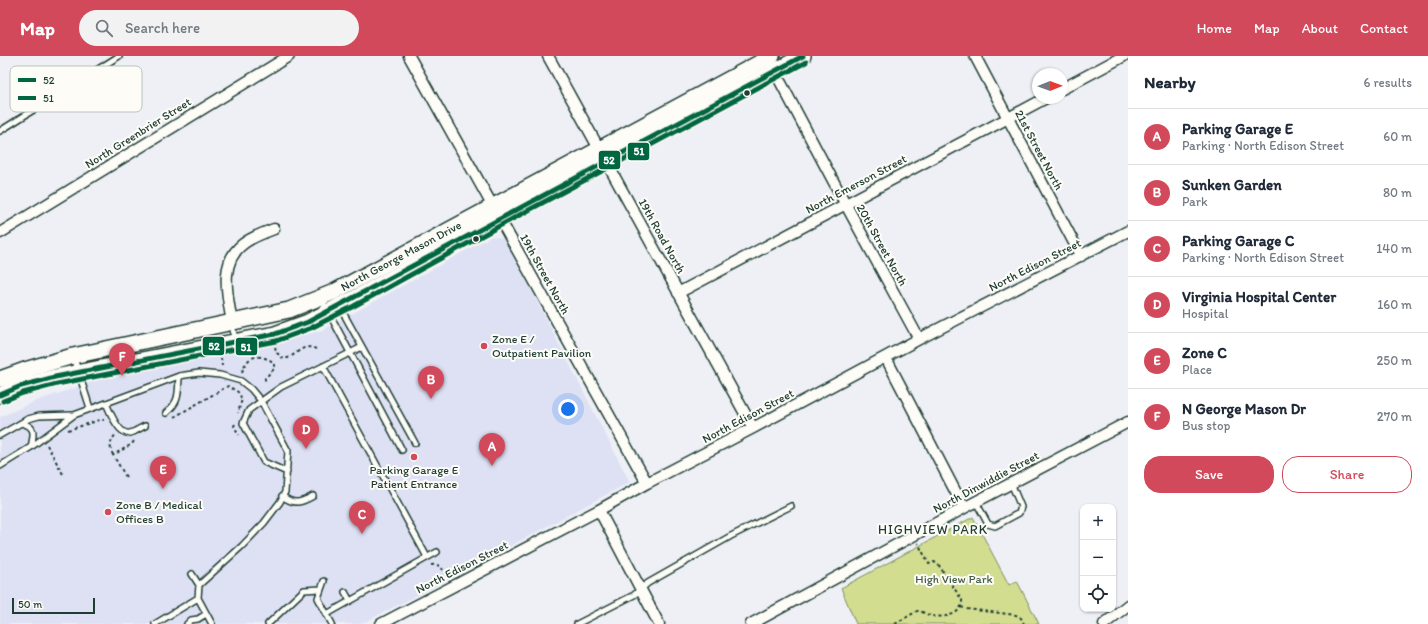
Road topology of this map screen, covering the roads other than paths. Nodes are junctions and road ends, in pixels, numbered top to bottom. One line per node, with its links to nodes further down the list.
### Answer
1 (119, 56): 9 (lane)
2 (289, 56): 20 (street, North Greenbrier Street)
3 (409, 56): 17 (street, 19th Street North)
4 (548, 56): 15 (street, 19th Road North)
5 (802, 56): 8 (main road, North George Mason Drive)
6 (975, 56): 13 (street, 21st Street North)
7 (1124, 56): 10 (street)
8 (771, 60): 15 (main road, North George Mason Drive); 16 (street, 20th Street North)
9 (103, 66)
10 (1068, 86)
11 (1035, 104): 13 (street, North Emerson Street)
12 (30, 112): 14 (lane)
13 (1008, 119): 16 (street, North Emerson Street); 21 (street, 21st Street North)
14 (0, 131)
15 (603, 155): 17 (main road, North George Mason Drive); 22 (street, 19th Road North)
16 (846, 205): 22 (street, North Emerson Street); 25 (street, 20th Street North)
17 (496, 213): 23 (main road, North George Mason Drive); 51 (street, 19th Street North)
18 (274, 228): 24 (street)
19 (1128, 231): 21 (street, North Edison Street)
20 (0, 233)
21 (1081, 256): 25 (street, North Edison Street)
22 (678, 293): 44 (street, 19th Road North)
23 (330, 302): 24 (main road, North George Mason Drive); 26 (main road, North George Mason Drive); 27 (lane); 28 (lane)
24 (232, 323): 26 (lane); 29 (main road, North George Mason Drive)
25 (919, 339): 30 (street, North Edison Street)
26 (235, 342): 32 (main road, North George Mason Drive)
27 (362, 347): 28 (lane); 46 (lane)
28 (350, 353): 31 (lane); 48 (lane)
29 (74, 356): 32 (lane); 34 (main road, North George Mason Drive)
30 (886, 358): 44 (street, North Edison Street); 57 (street)
31 (323, 366): 36 (lane); 60 (lane)
32 (78, 372): 35 (main road, North George Mason Drive); 38 (lane)
33 (179, 376): 36 (lane); 37 (lane); 39 (lane)
34 (0, 379)
35 (0, 395)
36 (261, 401): 50 (lane); 50 (lane)
37 (106, 403): 38 (lane); 43 (lane)
38 (90, 408): 40 (lane)
39 (166, 413)
40 (74, 415): 42 (lane); 47 (lane)
41 (1128, 422): 52 (street, North Dinwiddie Street)
42 (21, 423): 45 (lane); 47 (lane)
43 (145, 426)
44 (753, 428): 51 (street, North Edison Street)
45 (0, 435)
46 (415, 443)
47 (31, 447): 49 (lane)
48 (402, 450)
49 (0, 466)
50 (287, 472): 53 (lane)
51 (647, 483): 58 (street, North Edison Street)
52 (1011, 483): 55 (street, North Dinwiddie Street); 55 (lane)
53 (282, 496): 54 (lane); 63 (lane)
54 (313, 496)
55 (976, 502): 57 (street, North Dinwiddie Street)
56 (791, 506): 65 (lane)
57 (964, 508): 81 (street, North Dinwiddie Street)
58 (599, 510): 65 (street); 78 (street, North Edison Street)
59 (437, 552): 60 (lane)
60 (427, 557): 68 (lane)
61 (192, 574): 63 (lane)
62 (324, 581): 64 (lane)
63 (198, 585): 67 (lane)
64 (320, 589): 71 (lane); 76 (lane)
65 (640, 590): 79 (lane); 80 (street)
66 (345, 592): 68 (lane)
67 (198, 598): 70 (lane); 73 (lane)
68 (350, 601): 71 (lane)
69 (1128, 605): 82 (street)
70 (206, 614): 72 (lane); 75 (lane)
71 (327, 614): 77 (lane)
72 (197, 622): 74 (lane)
73 (155, 624)
74 (187, 624)
75 (212, 624)
76 (268, 624)
77 (332, 624)
78 (381, 624)
79 (576, 624)
80 (659, 624)
81 (752, 624)
82 (1104, 624)

